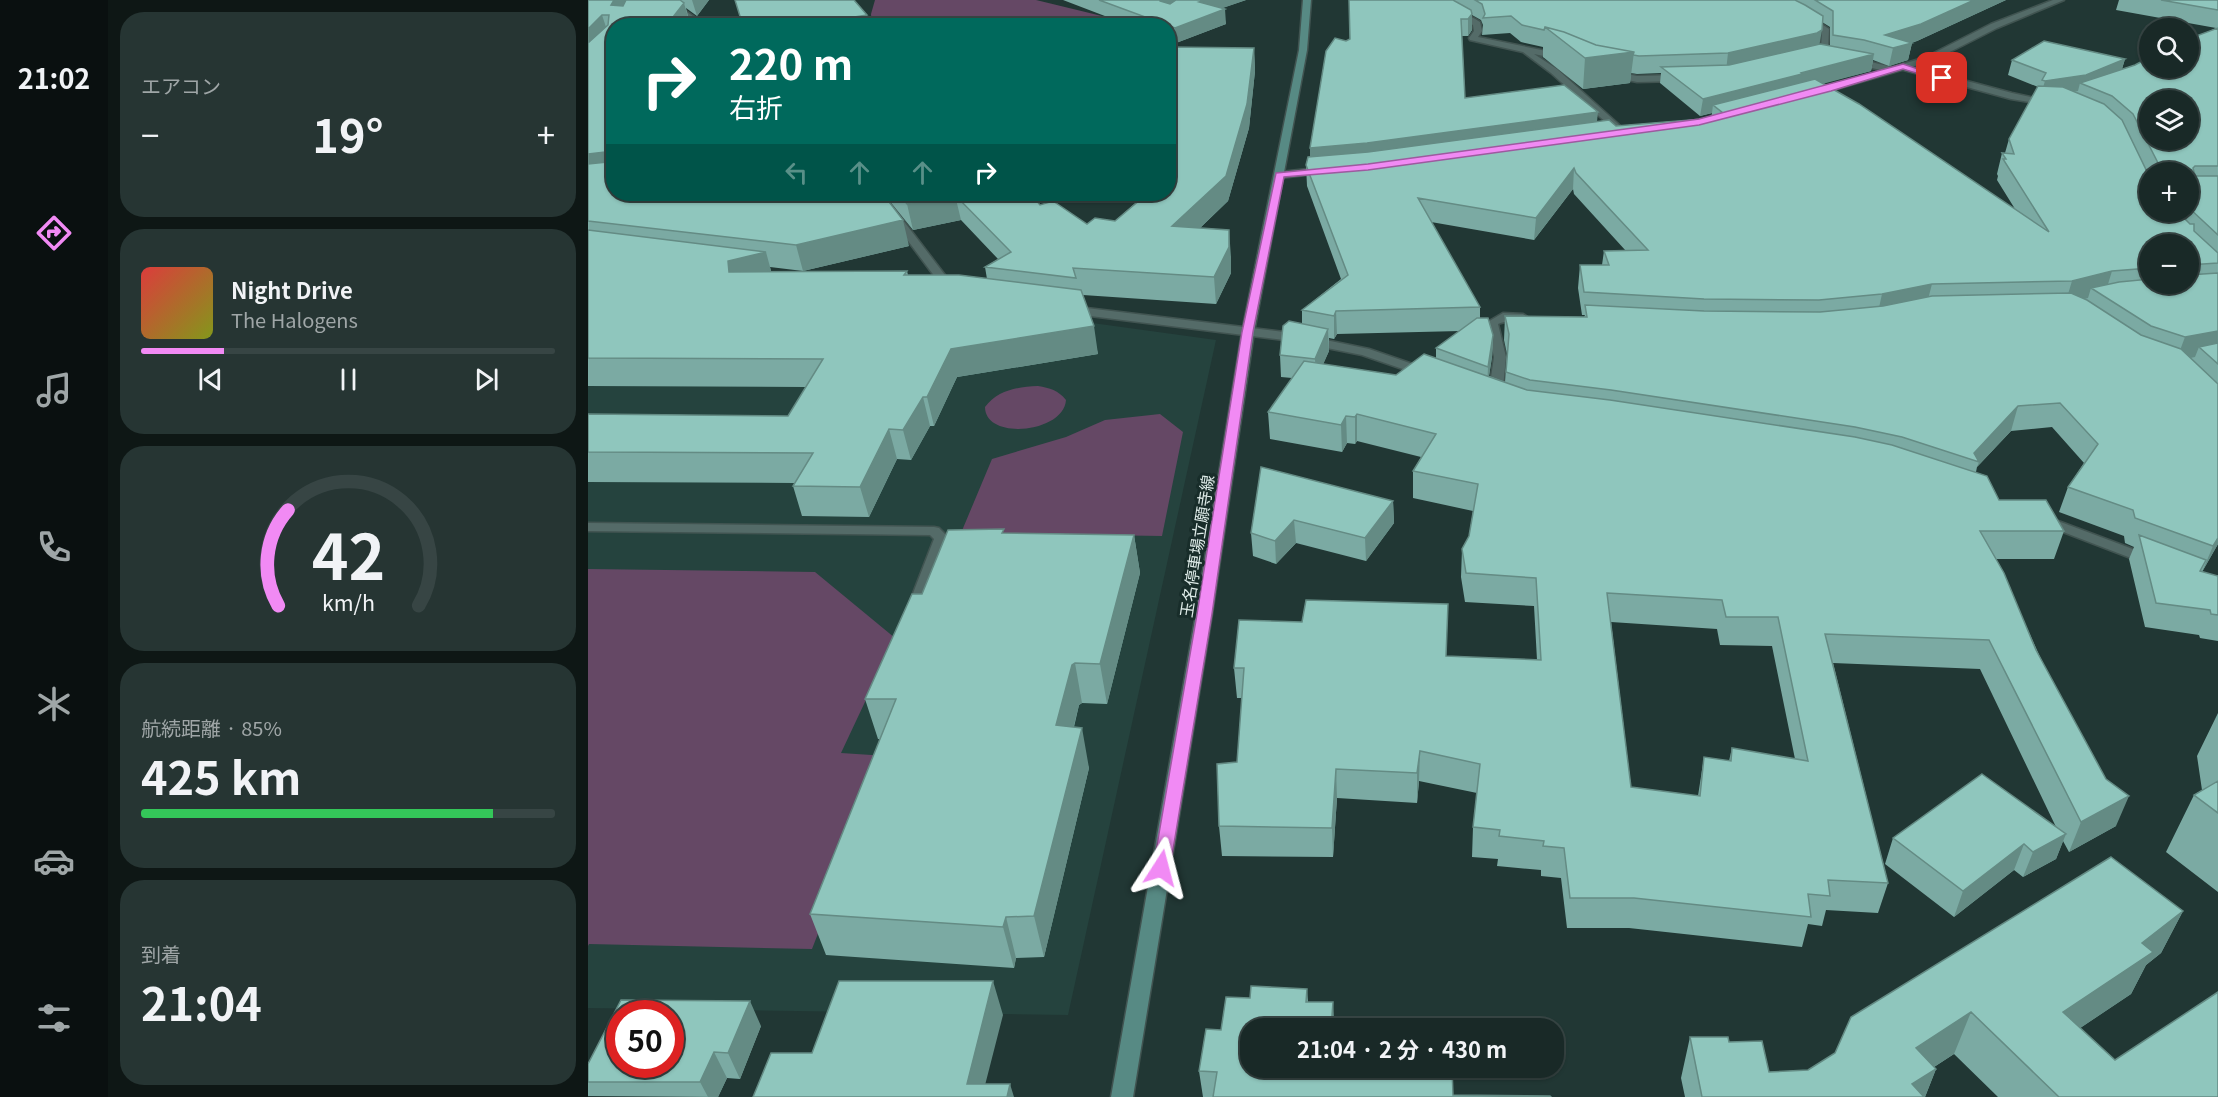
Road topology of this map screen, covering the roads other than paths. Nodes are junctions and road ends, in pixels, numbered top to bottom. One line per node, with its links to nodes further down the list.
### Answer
1 (665, 0): 6 (street)
2 (1307, 0): 19 (main road, 玉名停車場立願寺線)
3 (1439, 0): 7 (street)
4 (1769, 0): 8 (street)
5 (2060, 0): 11 (street)
6 (691, 18)
7 (1518, 47): 10 (street); 17 (street)
8 (1829, 57)
9 (1840, 58): 12 (street)
10 (1573, 61)
11 (1903, 67): 12 (street); 16 (street)
12 (1889, 69): 15 (street)
13 (1604, 73): 14 (street)
14 (1692, 78)
15 (1806, 95)
16 (2060, 102)
17 (1634, 132)
18 (1335, 170): 19 (street)
19 (1280, 175): 24 (main road, 玉名停車場立願寺線)
20 (883, 201): 21 (street)
21 (940, 294)
22 (1058, 308): 24 (street)
23 (1532, 319): 26 (street)
24 (1248, 332): 25 (street); 31 (main road, 玉名停車場立願寺線)
25 (1442, 379)
26 (1495, 398)
27 (2024, 513): 29 (street)
28 (588, 527): 30 (street)
29 (2164, 565)
30 (909, 625)
31 (1122, 1097)

